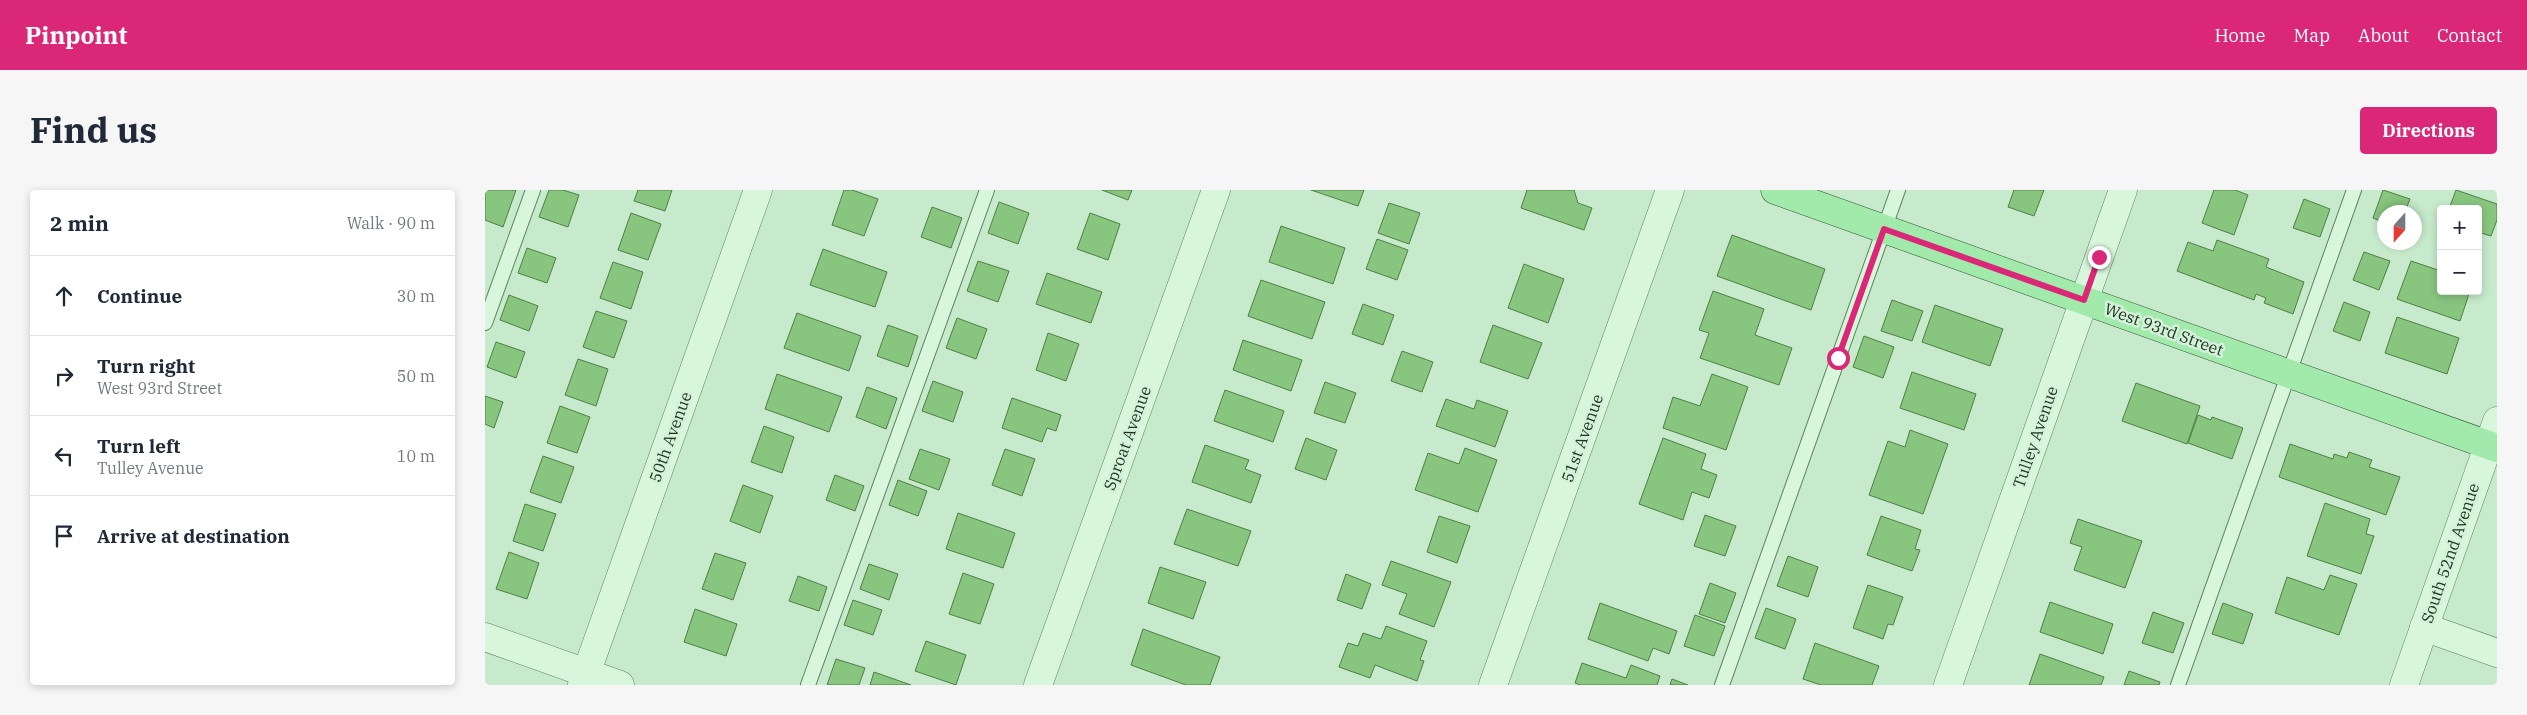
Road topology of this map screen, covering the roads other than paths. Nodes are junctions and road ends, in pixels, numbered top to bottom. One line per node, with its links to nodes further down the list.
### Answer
1 (533, 190): 12 (lane)
2 (758, 190): 18 (street, 50th Avenue)
3 (987, 190): 20 (lane)
4 (1216, 190): 21 (street, Sproat Avenue)
5 (1670, 190): 22 (street, 51st Avenue)
6 (1775, 190): 10 (main road, West 93rd Street)
7 (1898, 190): 10 (lane)
8 (2123, 190): 11 (street, Tulley Avenue)
9 (2354, 190): 13 (lane)
10 (1884, 229): 11 (main road, West 93rd Street); 23 (lane)
11 (2084, 300): 13 (main road, West 93rd Street); 24 (street, Tulley Avenue)
12 (485, 323)
13 (2289, 373): 14 (main road, West 93rd Street); 25 (lane)
14 (2494, 438): 15 (street, South 52nd Avenue)
15 (2424, 627): 17 (street); 26 (street, South 52nd Avenue)
16 (485, 637): 18 (street)
17 (2497, 653)
18 (584, 679): 19 (street)
19 (619, 685)
20 (808, 685)
21 (1038, 685)
22 (1493, 685)
23 (1722, 685)
24 (1948, 685)
25 (2178, 685)
26 (2404, 685)

